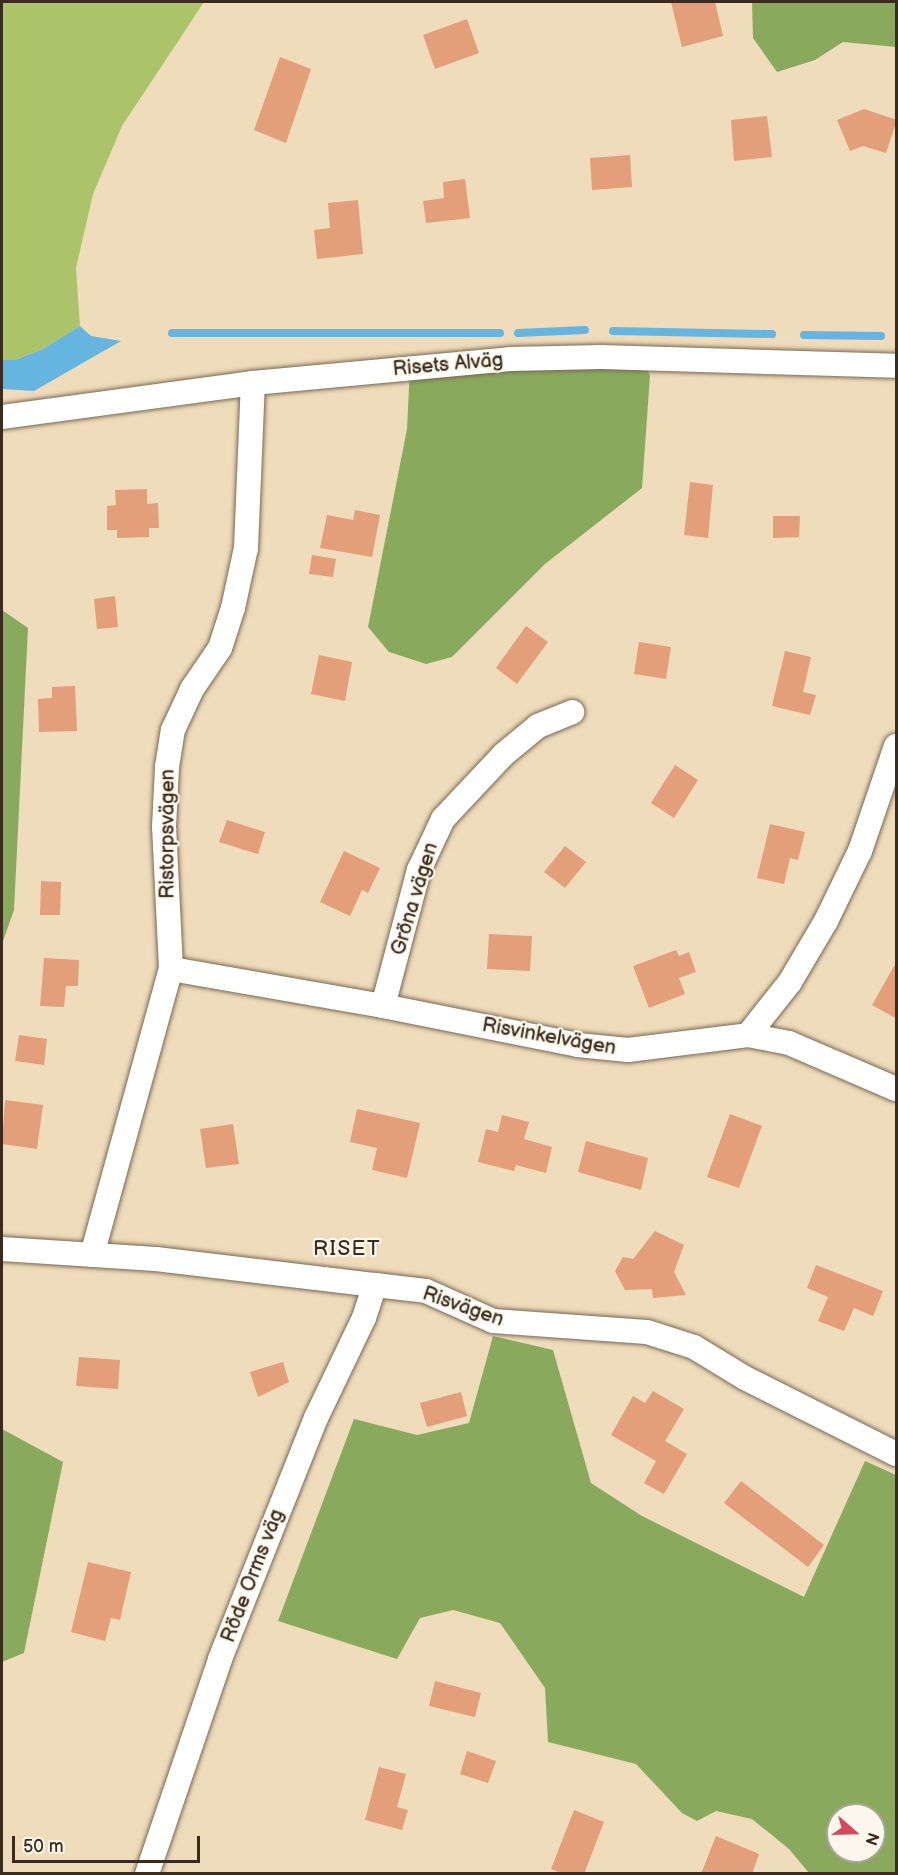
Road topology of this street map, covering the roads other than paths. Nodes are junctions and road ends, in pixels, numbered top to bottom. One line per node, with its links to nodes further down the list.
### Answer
1 (897, 366): 2 (street, Risets Alväg)
2 (253, 383): 3 (street, Risets Alväg); 6 (street, Ristorpsvägen)
3 (2, 417)
4 (572, 712): 7 (street, Gröna vägen)
5 (897, 746): 8 (street)
6 (171, 969): 7 (street, Risvinkelvägen); 11 (street, Ristorpsvägen)
7 (383, 1006): 8 (street, Risvinkelvägen)
8 (748, 1035): 9 (street, Risvinkelvägen)
9 (897, 1089)
10 (2, 1249): 11 (street, Risvägen)
11 (92, 1255): 12 (street, Risvägen)
12 (375, 1285): 13 (street, Risvägen); 14 (street, Röde Orms väg)
13 (897, 1454)
14 (147, 1874)

